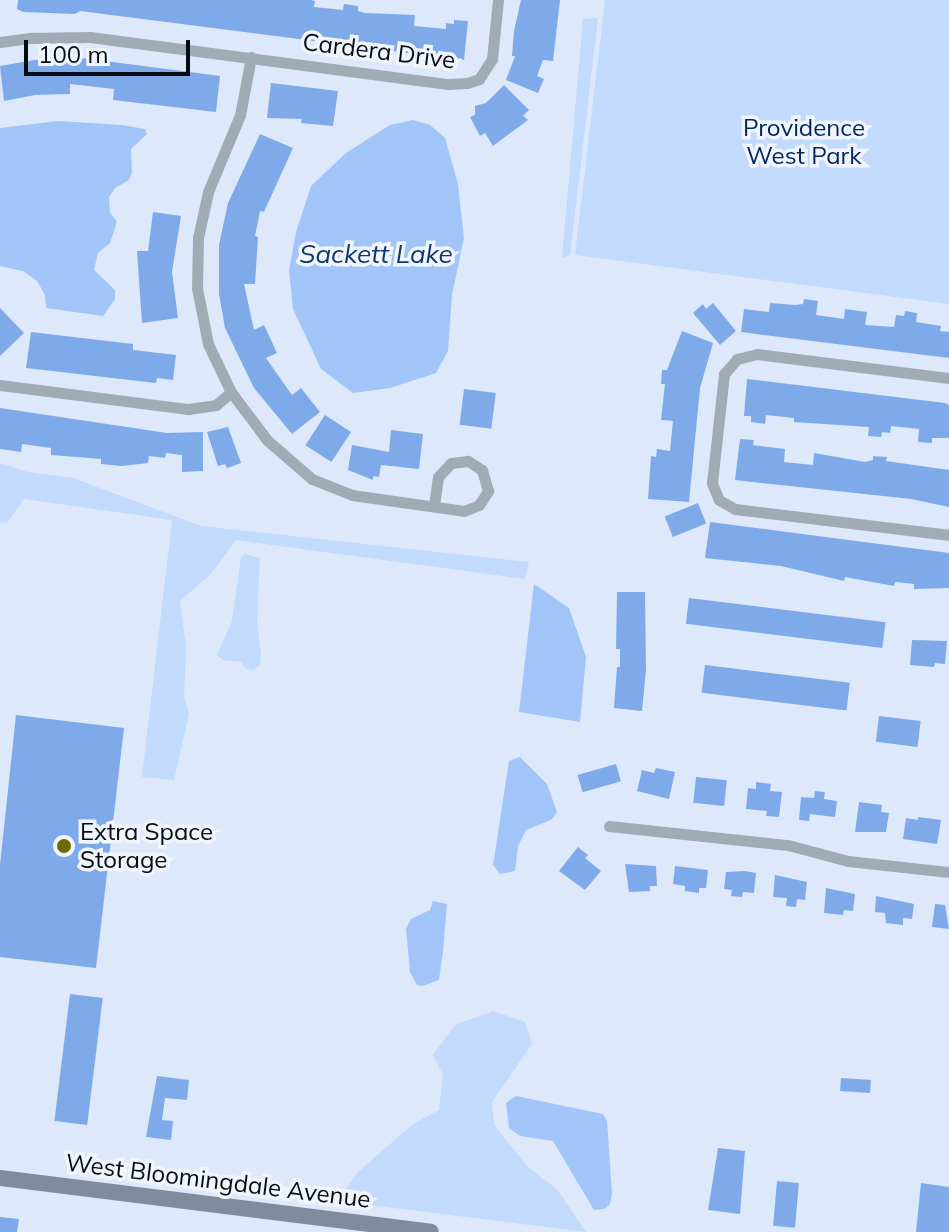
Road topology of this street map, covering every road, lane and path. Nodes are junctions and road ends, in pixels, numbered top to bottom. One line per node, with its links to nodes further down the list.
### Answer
1 (498, 0): 3 (street, Cardera Drive)
2 (0, 42): 3 (street, Cardera Drive)
3 (251, 57): 6 (street)
4 (949, 378): 8 (street)
5 (0, 385): 6 (street)
6 (231, 392): 7 (street)
7 (434, 506): 7 (street)
8 (949, 535)
9 (609, 826): 10 (street)
10 (949, 872)
11 (0, 1178): 12 (main road, West Bloomingdale Avenue)
12 (431, 1232)

